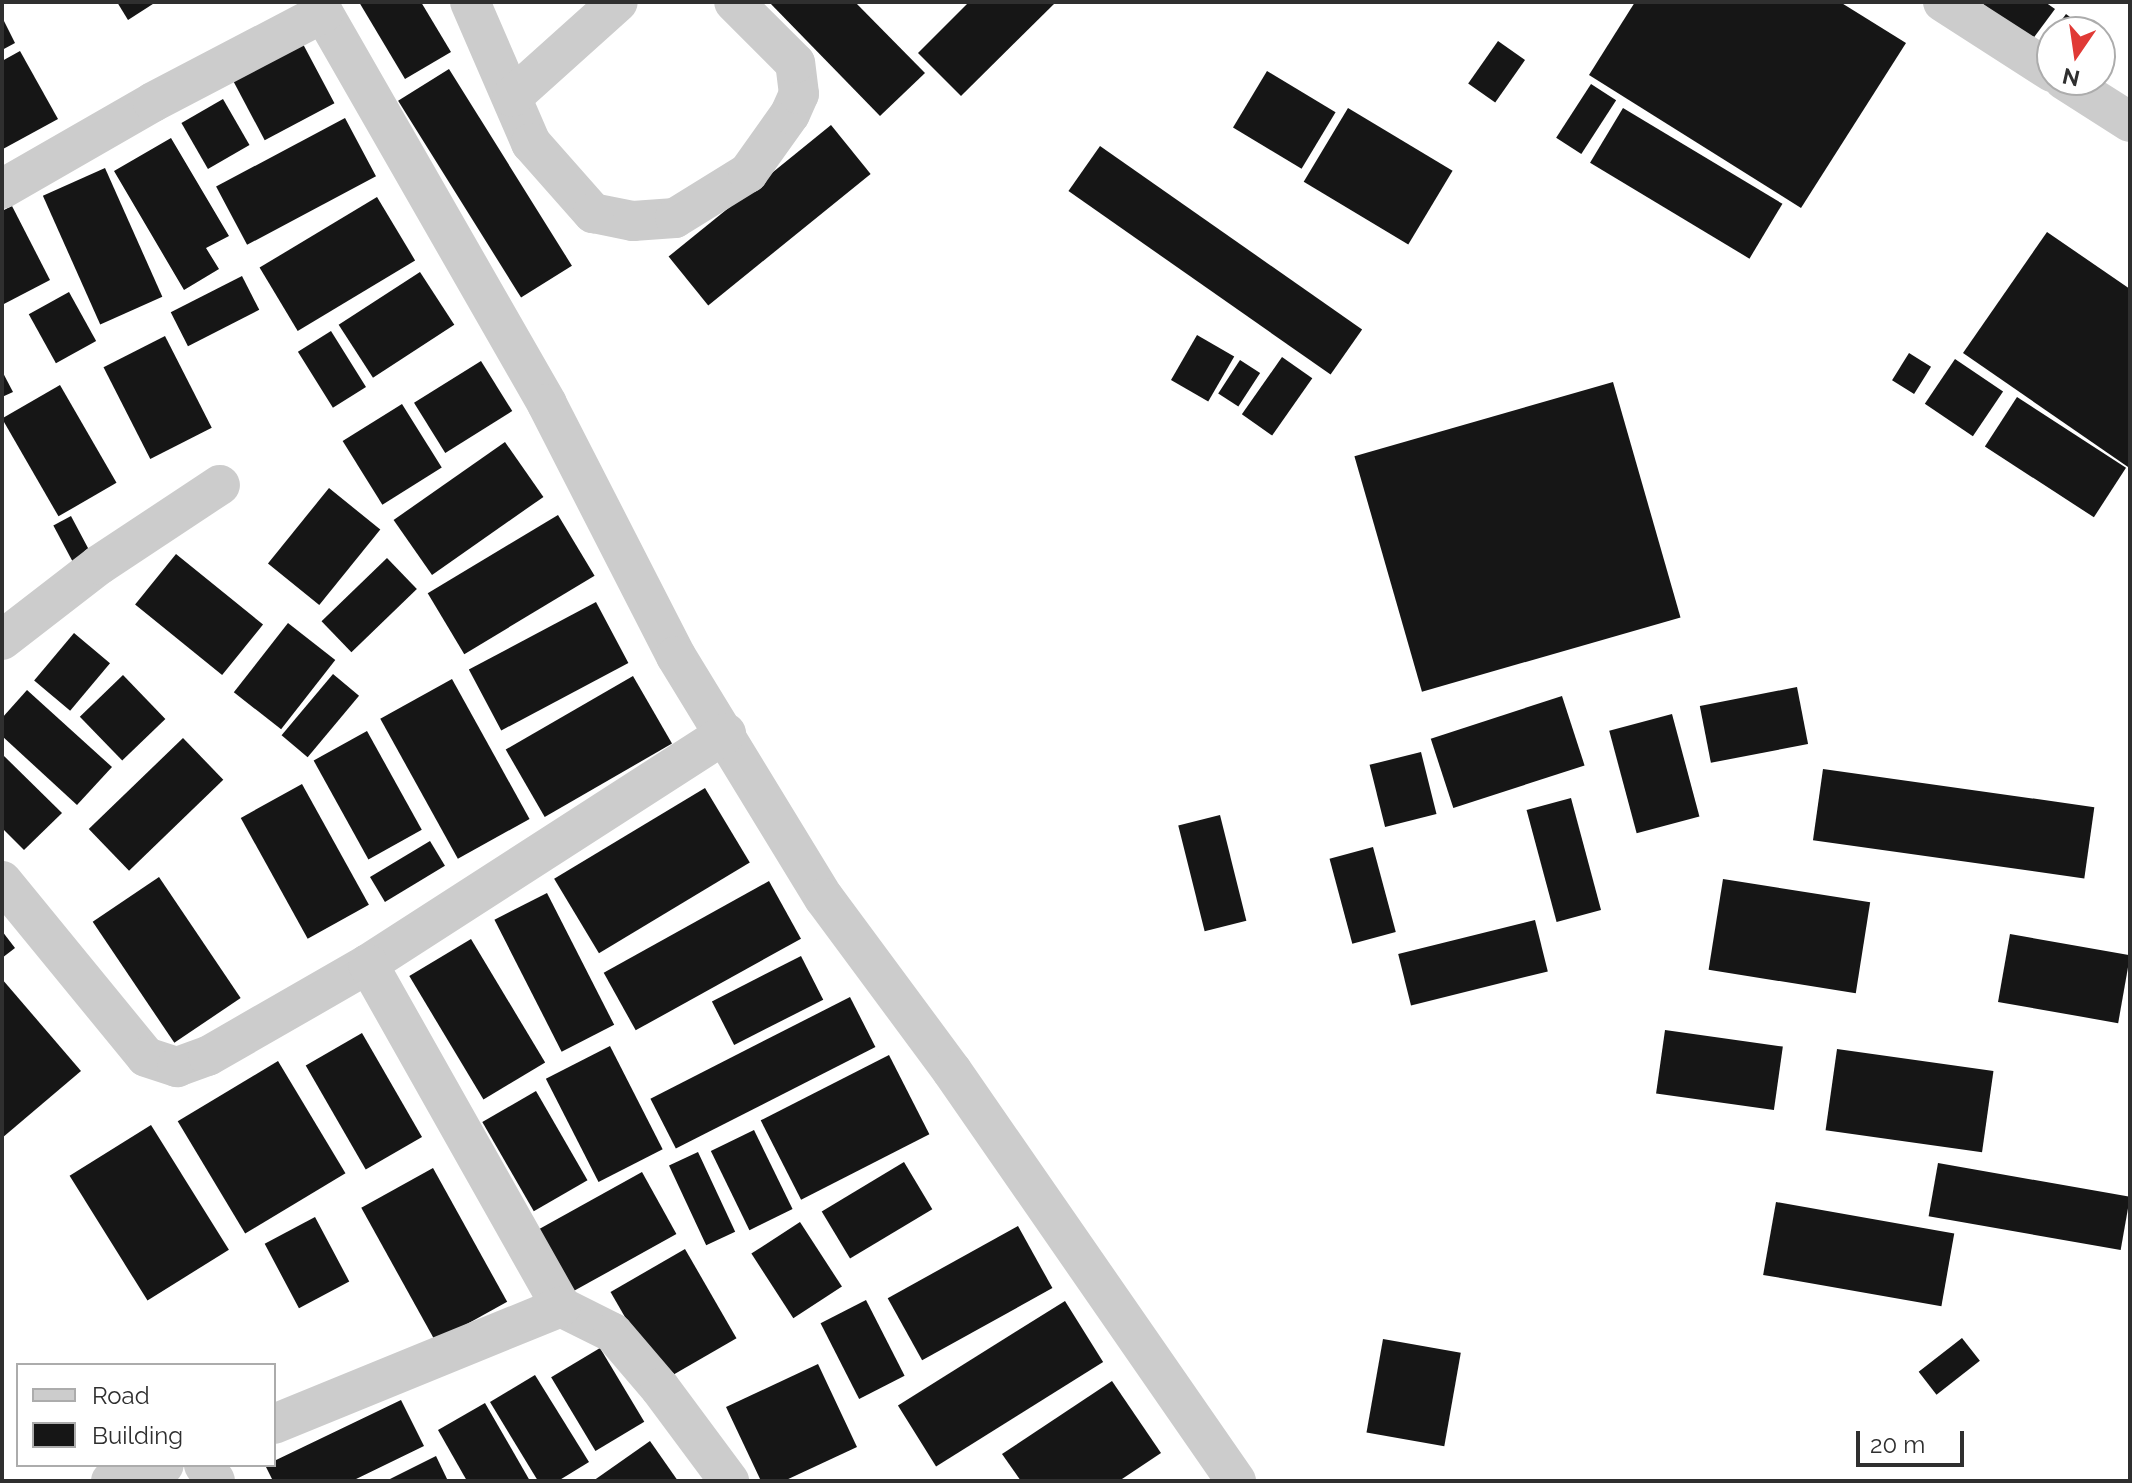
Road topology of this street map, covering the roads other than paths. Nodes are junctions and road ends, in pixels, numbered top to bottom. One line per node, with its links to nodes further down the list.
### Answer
1 (470, 2): 8 (street)
2 (618, 2): 8 (street)
3 (734, 2): 8 (street)
4 (1943, 2): 6 (street)
5 (320, 7): 10 (street); 13 (street)
6 (2036, 62)
7 (2089, 96): 9 (street)
8 (512, 97)
9 (2130, 122)
10 (2, 189)
11 (220, 485): 12 (street)
12 (2, 640)
13 (726, 733): 15 (street); 21 (street)
14 (2, 881): 15 (street)
15 (368, 964): 16 (street)
16 (561, 1307): 17 (street); 20 (street)
17 (276, 1423)
18 (157, 1467): 19 (street)
19 (111, 1481)
20 (729, 1481)
21 (1236, 1481)

